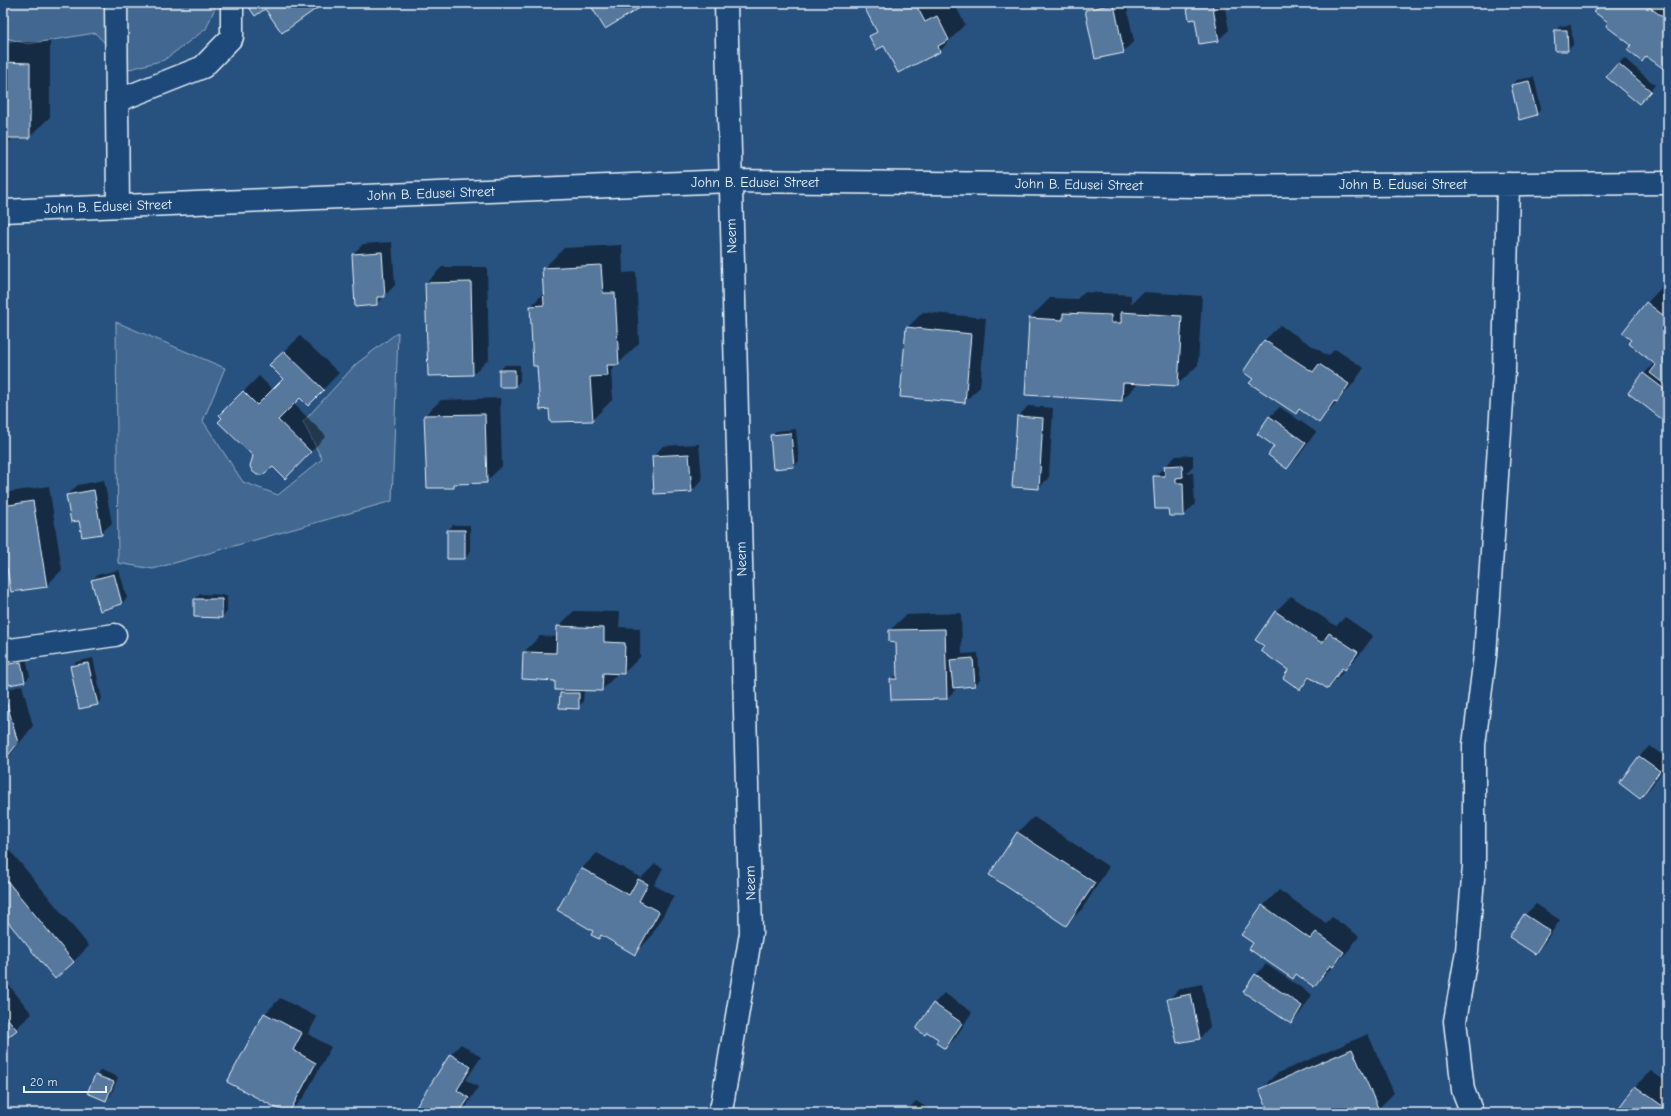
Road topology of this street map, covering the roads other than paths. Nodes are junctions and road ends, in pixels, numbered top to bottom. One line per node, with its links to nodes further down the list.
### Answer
1 (116, 3): 4 (street)
2 (232, 3): 4 (street)
3 (726, 3): 5 (street, Neem)
4 (117, 101): 8 (street)
5 (730, 181): 7 (street, John B. Edusei Street); 8 (street, John B. Edusei Street); 12 (street, Neem)
6 (1668, 182): 7 (street, John B. Edusei Street)
7 (1508, 184): 13 (street)
8 (118, 206): 9 (street, John B. Edusei Street)
9 (3, 211)
10 (115, 635): 11 (street)
11 (3, 651)
12 (719, 1113)
13 (1472, 1113)

